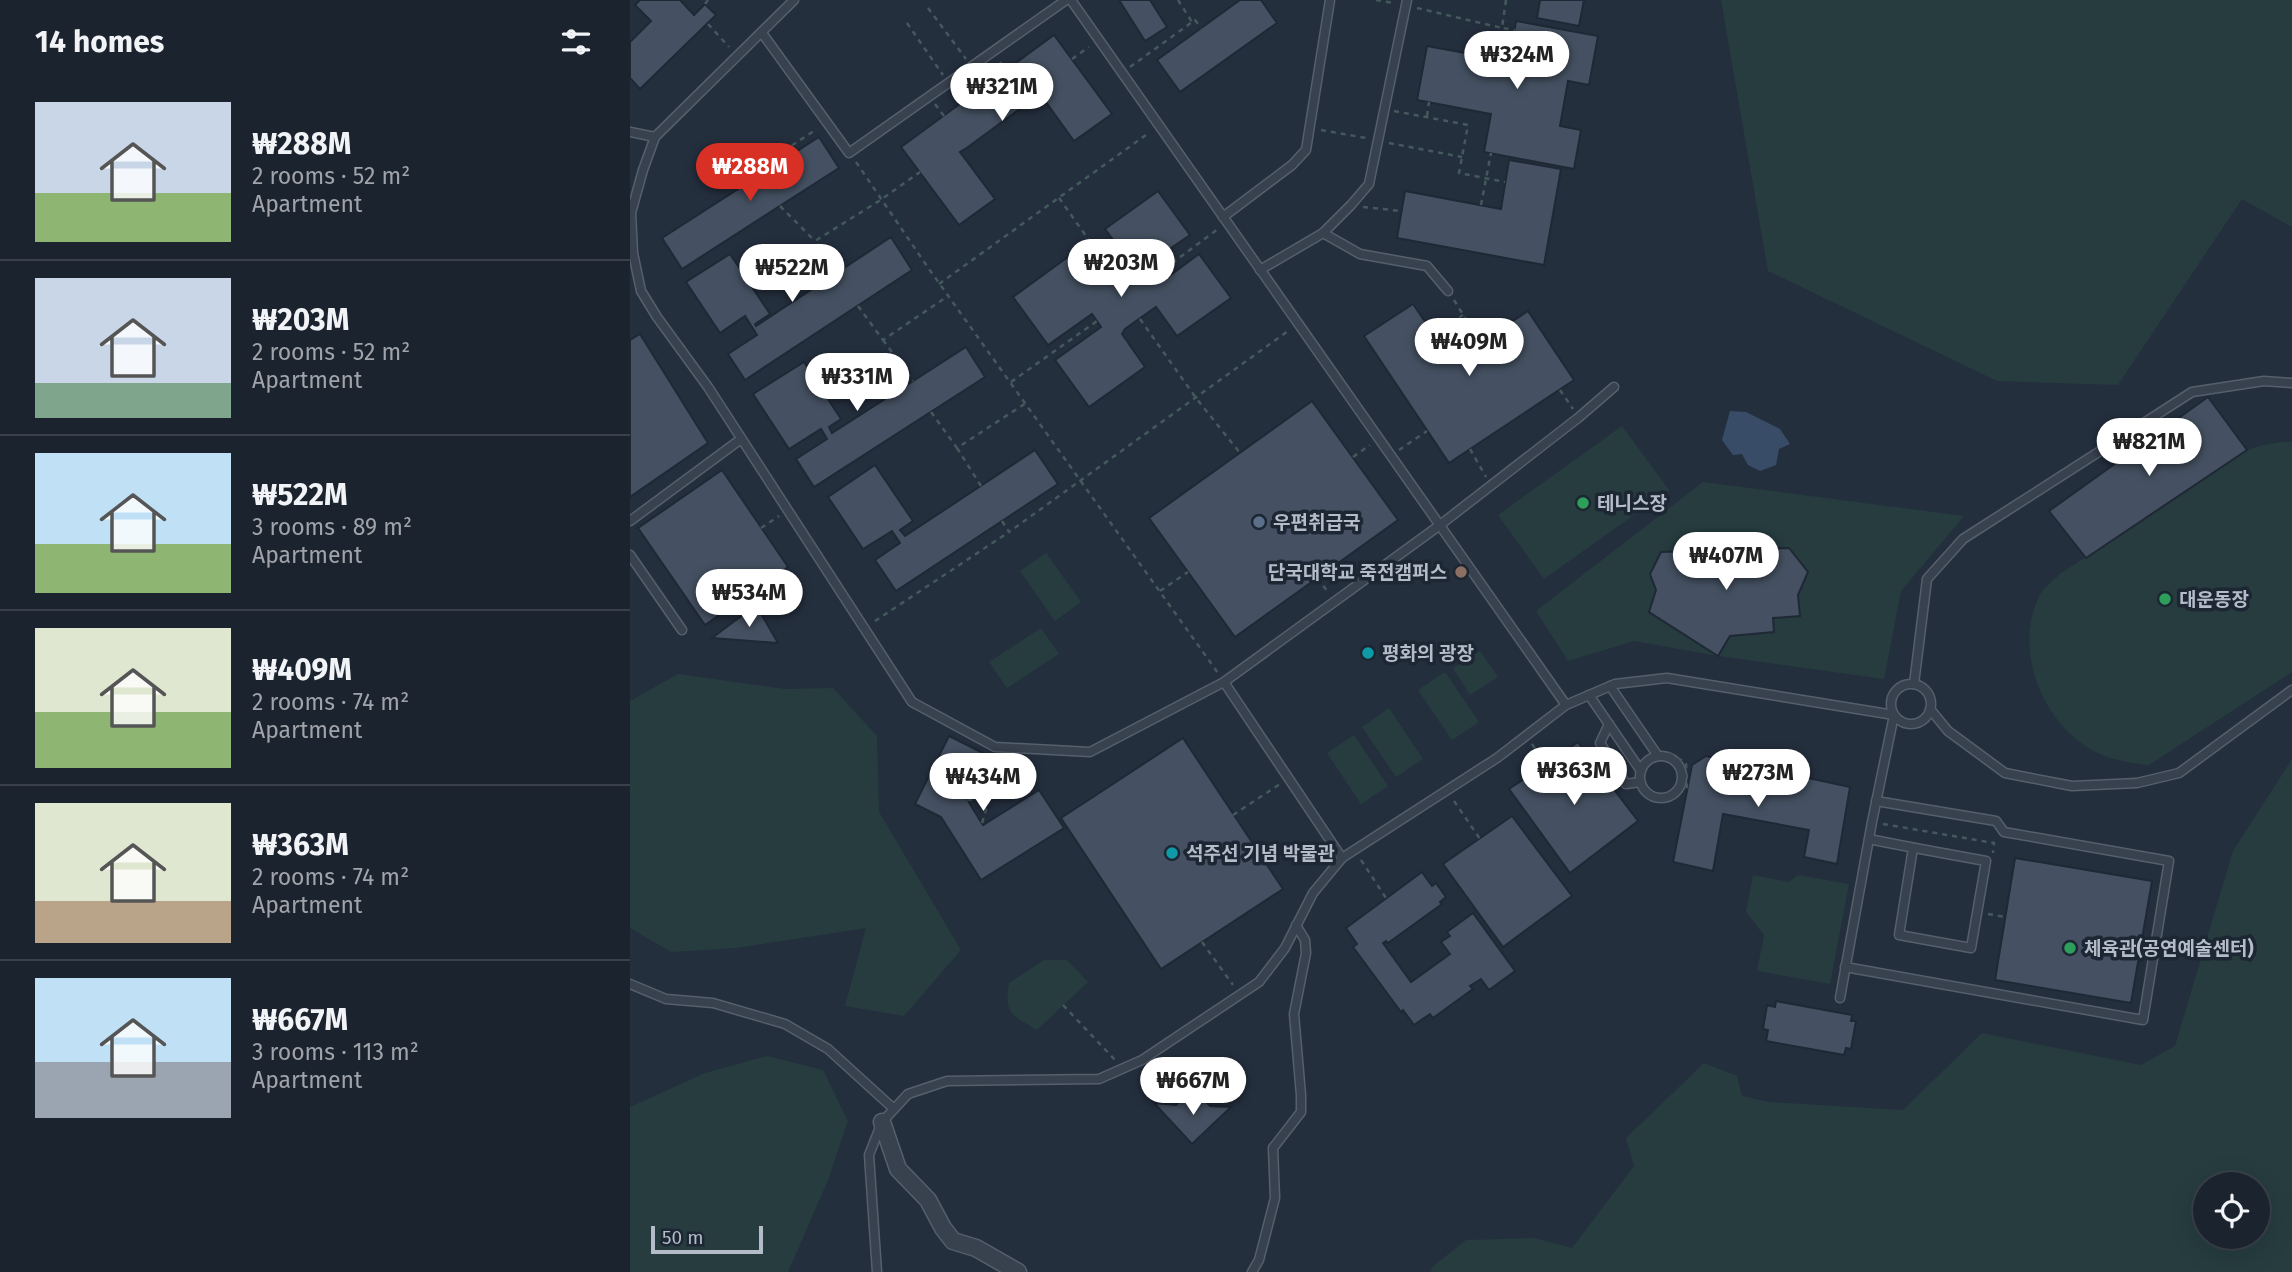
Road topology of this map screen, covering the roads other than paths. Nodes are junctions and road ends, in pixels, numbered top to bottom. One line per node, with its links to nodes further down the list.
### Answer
1 (794, 0): 5 (lane)
2 (1068, 0): 5 (lane); 8 (lane)
3 (1330, 0): 8 (lane)
4 (1406, 3): 9 (lane)
5 (762, 33): 7 (lane)
6 (630, 132): 7 (lane)
7 (655, 137): 14 (lane)
8 (1224, 220): 10 (lane)
9 (1322, 233): 10 (lane); 11 (lane)
10 (1260, 270): 16 (lane)
11 (1448, 291)
12 (2292, 383): 20 (lane)
13 (1614, 387): 16 (lane)
14 (741, 439): 15 (lane); 19 (lane)
15 (630, 521)
16 (1440, 525): 19 (lane); 24 (lane)
17 (630, 555): 18 (lane)
18 (682, 631)
19 (1224, 682): 34 (lane)
20 (1914, 684): 25 (lane); 26 (lane)
21 (1610, 686): 23 (lane); 26 (lane); 28 (lane)
22 (2292, 690): 25 (lane)
23 (1588, 695): 24 (lane); 27 (lane)
24 (1566, 705): 34 (lane)
25 (1930, 709): 26 (lane)
26 (1894, 715): 31 (lane)
27 (1609, 724): 29 (lane); 30 (lane)
28 (1658, 757): 29 (lane); 30 (lane)
29 (1641, 771): 30 (lane)
30 (1640, 782)
31 (1876, 802): 32 (lane); 36 (lane)
32 (1869, 839): 33 (lane); 36 (lane)
33 (1913, 848): 33 (lane)
34 (1342, 858): 35 (lane)
35 (1296, 925): 39 (lane); 43 (lane)
36 (1845, 967): 38 (lane)
37 (630, 984): 39 (lane)
38 (1840, 998)
39 (894, 1109): 40 (lane)
40 (882, 1122): 41 (lane); 42 (street)
41 (877, 1272)
42 (1018, 1272)
43 (1252, 1272)

